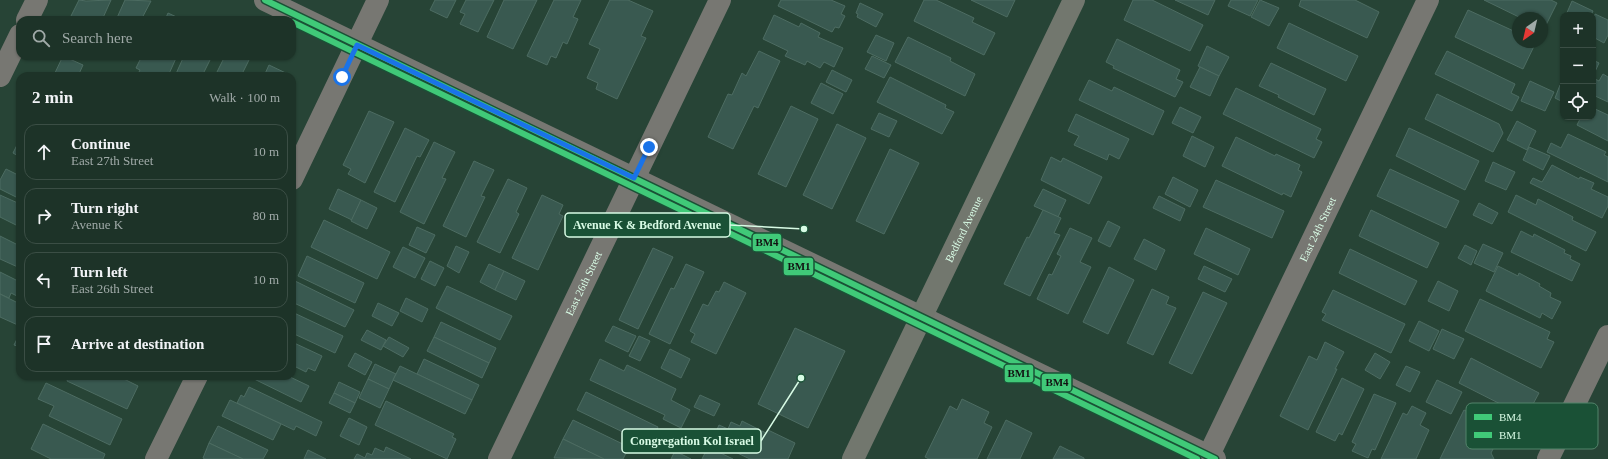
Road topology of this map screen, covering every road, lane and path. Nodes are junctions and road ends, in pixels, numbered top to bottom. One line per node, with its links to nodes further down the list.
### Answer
1 (37, 0): 7 (street)
2 (266, 0): 9 (street)
3 (378, 0): 9 (street)
4 (720, 0): 12 (street, East 26th Street)
5 (1074, 0): 13 (main road, Bedford Avenue)
6 (1428, 0): 18 (street, East 24th Street)
7 (29, 16)
8 (16, 43): 10 (street)
9 (357, 45): 11 (street); 12 (street)
10 (0, 76)
11 (296, 171)
12 (634, 178): 13 (street); 20 (street, East 26th Street)
13 (921, 317): 18 (street); 21 (main road, Bedford Avenue)
14 (1608, 336): 16 (street)
15 (195, 380): 19 (street)
16 (1575, 403)
17 (1553, 449): 22 (street)
18 (1210, 458)
19 (156, 459)
20 (499, 459)
21 (853, 459)
22 (1548, 459)

